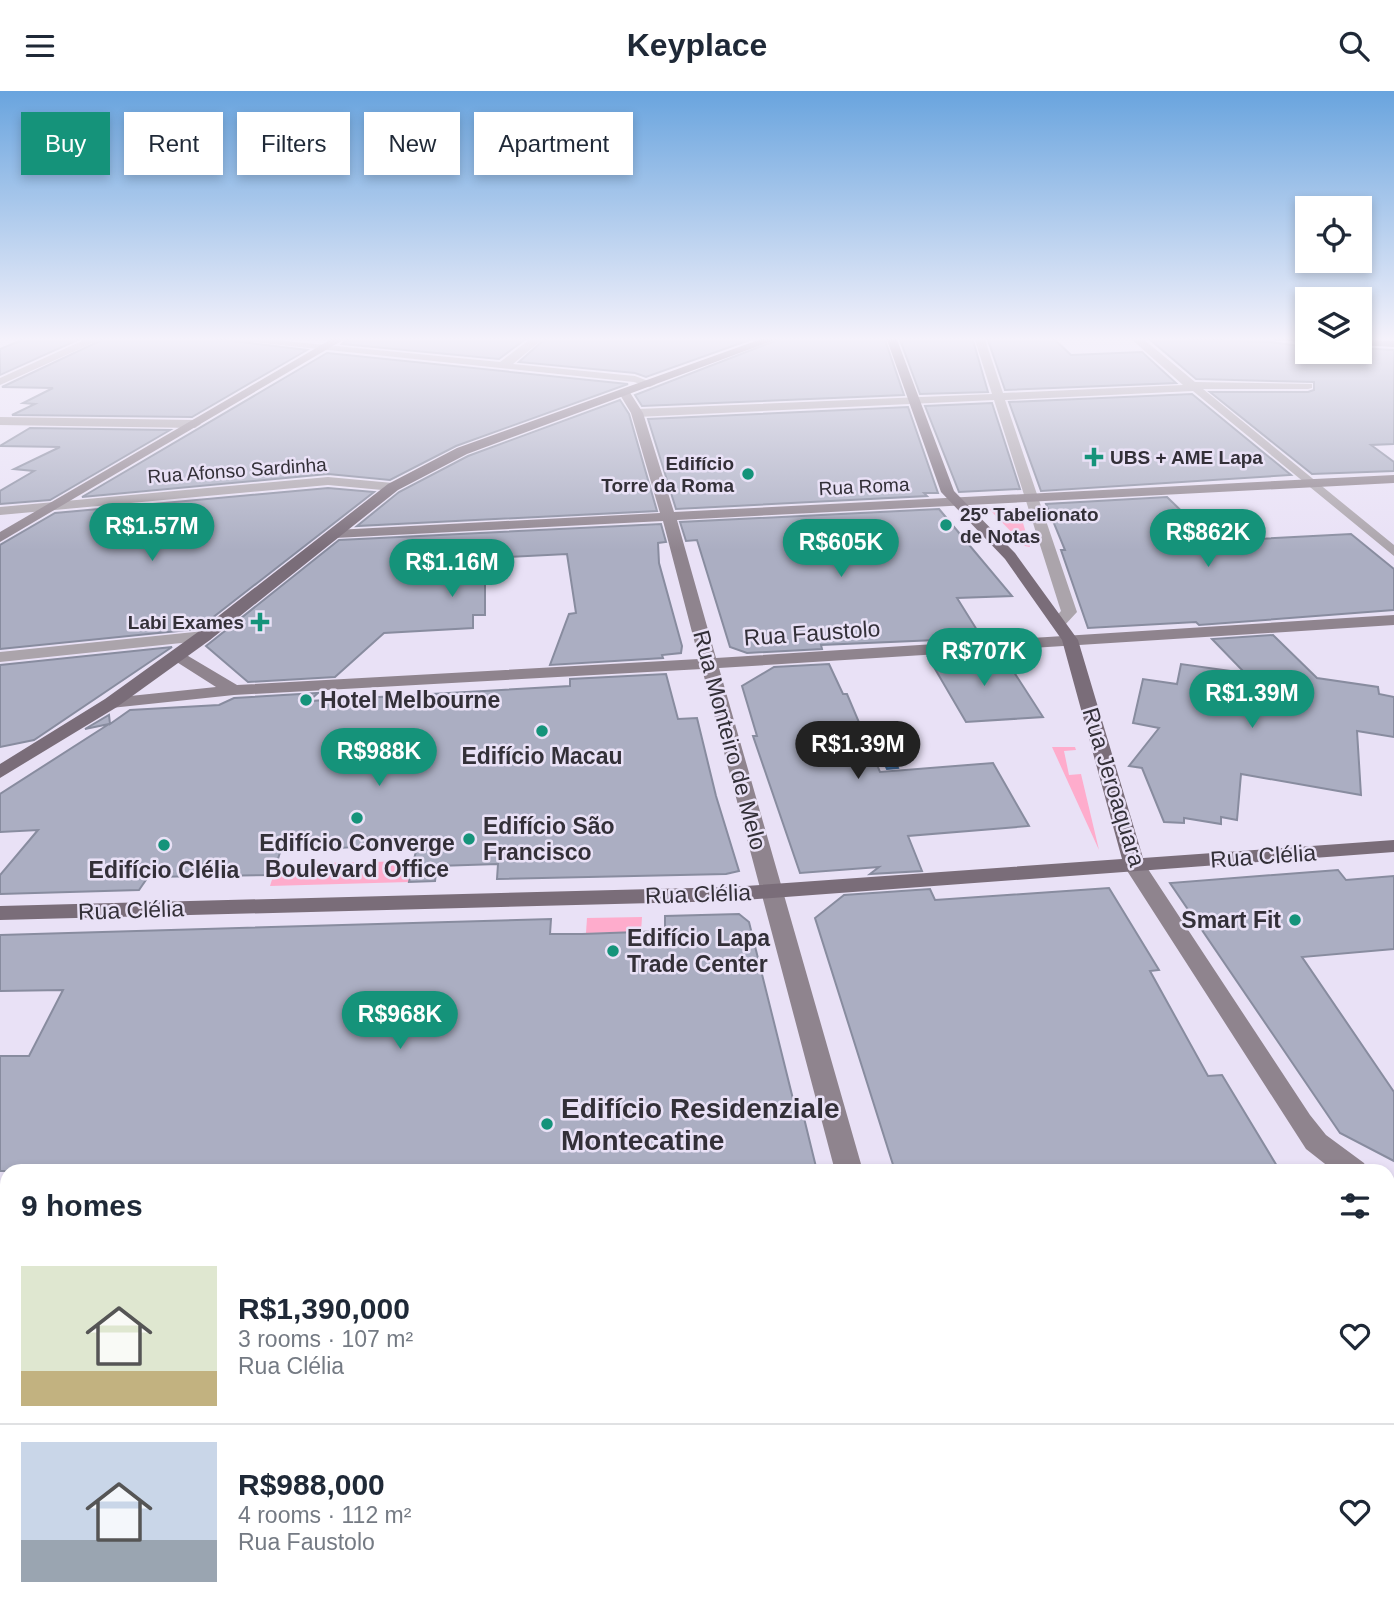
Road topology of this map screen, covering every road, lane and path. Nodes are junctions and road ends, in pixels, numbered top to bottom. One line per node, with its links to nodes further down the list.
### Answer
1 (222, 408): 10 (street)
2 (583, 408): 13 (main road)
3 (634, 408): 8 (street, Rua Monteiro de Melo)
4 (766, 408): 8 (street)
5 (918, 408): 15 (main road, Rua Jeroaquara)
6 (1001, 408): 14 (street)
7 (1217, 408): 12 (street)
8 (637, 414): 18 (street, Rua Monteiro de Melo)
9 (0, 421): 10 (street)
10 (195, 424): 16 (street)
11 (1394, 479): 12 (street, Rua Roma)
12 (1311, 484): 14 (street, Rua Roma); 21 (street)
13 (393, 487): 16 (street, Rua Afonso Sardinha); 19 (main road)
14 (1031, 497): 15 (street, Rua Roma); 23 (street)
15 (956, 501): 18 (street, Rua Roma); 23 (main road, Rua Jeroaquara)
16 (60, 504): 17 (street, Rua Afonso Sardinha); 20 (street)
17 (0, 510)
18 (668, 515): 19 (street, Rua Roma); 28 (street, Rua Monteiro de Melo)
19 (335, 534): 24 (main road)
20 (0, 537)
21 (1394, 552)
22 (1394, 620): 25 (street, Rua Faustolo)
23 (1058, 623): 25 (main road, Rua Jeroaquara)
24 (204, 636): 26 (main road); 27 (street)
25 (1070, 640): 28 (street, Rua Faustolo); 33 (main road, Rua Jeroaquara)
26 (178, 655): 29 (street); 30 (main road)
27 (0, 657)
28 (710, 664): 29 (street, Rua Faustolo); 34 (street, Rua Monteiro de Melo)
29 (234, 690): 30 (street, Rua Faustolo)
30 (111, 703): 31 (main road)
31 (0, 772)
32 (1394, 846): 33 (main road, Rua Clélia)
33 (1135, 866): 34 (main road, Rua Clélia); 37 (street, Rua Jeroaquara)
34 (771, 891): 35 (main road, Rua Clélia); 36 (street, Rua Monteiro de Melo)
35 (0, 913)
36 (847, 1164)
37 (1345, 1164)

